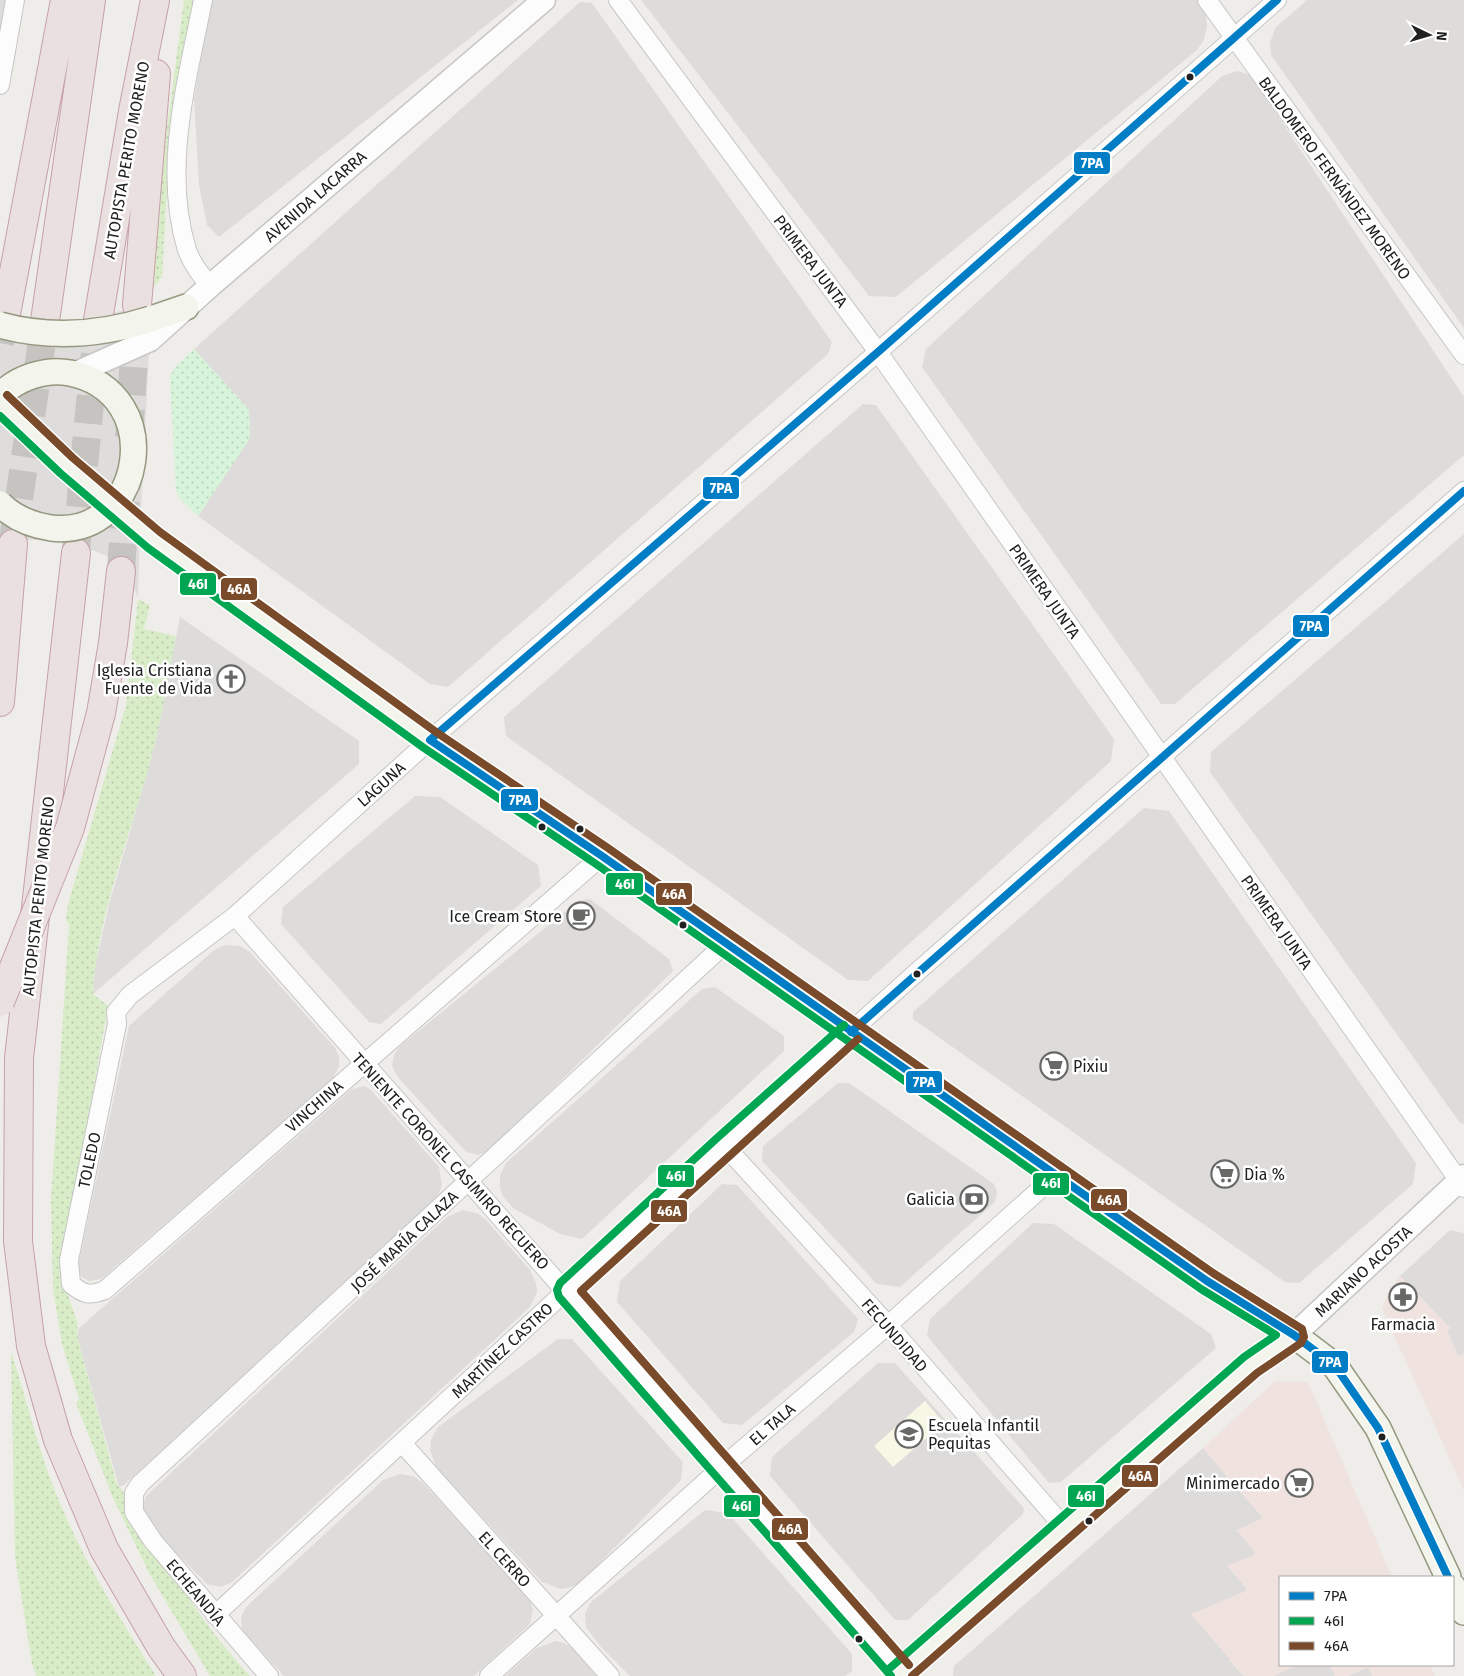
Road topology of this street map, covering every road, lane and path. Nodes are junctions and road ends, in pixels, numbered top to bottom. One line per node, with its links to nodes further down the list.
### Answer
1 (15, 0): 12 (street)
2 (65, 0): 15 (highway)
3 (91, 0): 17 (highway)
4 (155, 0): 16 (highway, AUTOPISTA PERITO MORENO)
5 (160, 0): 18 (highway)
6 (203, 0): 13 (street)
7 (544, 0): 13 (street, AVENIDA LACARRA)
8 (618, 0): 19 (street, PRIMERA JUNTA)
9 (1207, 0): 11 (street, BALDOMERO FERNÁNDEZ MORENO)
10 (1277, 0): 11 (street, LAGUNA)
11 (1234, 38): 19 (street, LAGUNA); 20 (street, BALDOMERO FERNÁNDEZ MORENO)
12 (0, 85)
13 (210, 286): 14 (street, AVENIDA LACARRA)
14 (186, 307): 18 (main road)
15 (3, 319): 18 (main road, bridge)
16 (98, 320)
17 (45, 321)
18 (146, 321): 21 (street, bridge)
19 (878, 352): 32 (street, LAGUNA); 33 (street, PRIMERA JUNTA)
20 (1464, 355)
21 (74, 374): 22 (main road, bridge); 26 (main road, bridge)
22 (0, 396)
23 (0, 402): 26 (main road, bridge)
24 (1464, 491): 33 (street, MARTÍNEZ CASTRO)
25 (0, 504): 27 (main road, bridge)
26 (112, 504): 27 (main road, bridge); 32 (main road, bridge)
27 (38, 526): 28 (main road)
28 (6, 536): 31 (highway)
29 (76, 553): 59 (highway, AUTOPISTA PERITO MORENO)
30 (121, 571): 37 (highway, bridge)
31 (0, 702)
32 (430, 740): 34 (main road); 35 (street, LAGUNA)
33 (1161, 757): 39 (street, MARTÍNEZ CASTRO); 44 (street, PRIMERA JUNTA)
34 (602, 856): 36 (main road); 40 (street, VINCHINA)
35 (235, 916): 38 (street, LAGUNA); 40 (street, TENIENTE CORONEL CASIMIRO RECUERO)
36 (726, 943): 39 (main road); 43 (street, JOSÉ MARÍA CALAZA)
37 (0, 1002)
38 (116, 1012): 46 (street, TOLEDO)
39 (851, 1032): 41 (street, MARTÍNEZ CASTRO); 42 (main road)
40 (364, 1063): 43 (street, TENIENTE CORONEL CASIMIRO RECUERO); 46 (street, VINCHINA)
41 (724, 1145): 45 (street, MARTÍNEZ CASTRO); 47 (street, FECUNDIDAD)
42 (1056, 1175): 47 (street, EL TALA); 48 (main road)
43 (469, 1180): 45 (street, TENIENTE CORONEL CASIMIRO RECUERO); 51 (street, JOSÉ MARÍA CALAZA)
44 (1462, 1181): 48 (street, MARIANO ACOSTA)
45 (566, 1290): 49 (street, MARTÍNEZ CASTRO); 50 (street, TENIENTE CORONEL CASIMIRO RECUERO)
46 (93, 1294)
47 (888, 1325): 50 (street, EL TALA); 52 (street, FECUNDIDAD)
48 (1294, 1335): 52 (main road, MARIANO ACOSTA); 53 (main road)
49 (402, 1443): 56 (street, MARTÍNEZ CASTRO); 57 (street, EL CERRO)
50 (721, 1468): 57 (street, EL TALA); 58 (street, TENIENTE CORONEL CASIMIRO RECUERO)
51 (133, 1502): 56 (street, ECHEANDÍA)
52 (1064, 1527): 58 (main road, MARIANO ACOSTA)
53 (1448, 1576)
54 (1454, 1589): 55 (main road)
55 (1464, 1612)
56 (214, 1615): 60 (street, ECHEANDÍA)
57 (556, 1617): 61 (street, EL TALA); 62 (street, EL CERRO)
58 (901, 1675)
59 (182, 1676)
60 (269, 1676)
61 (489, 1676)
62 (610, 1676)

